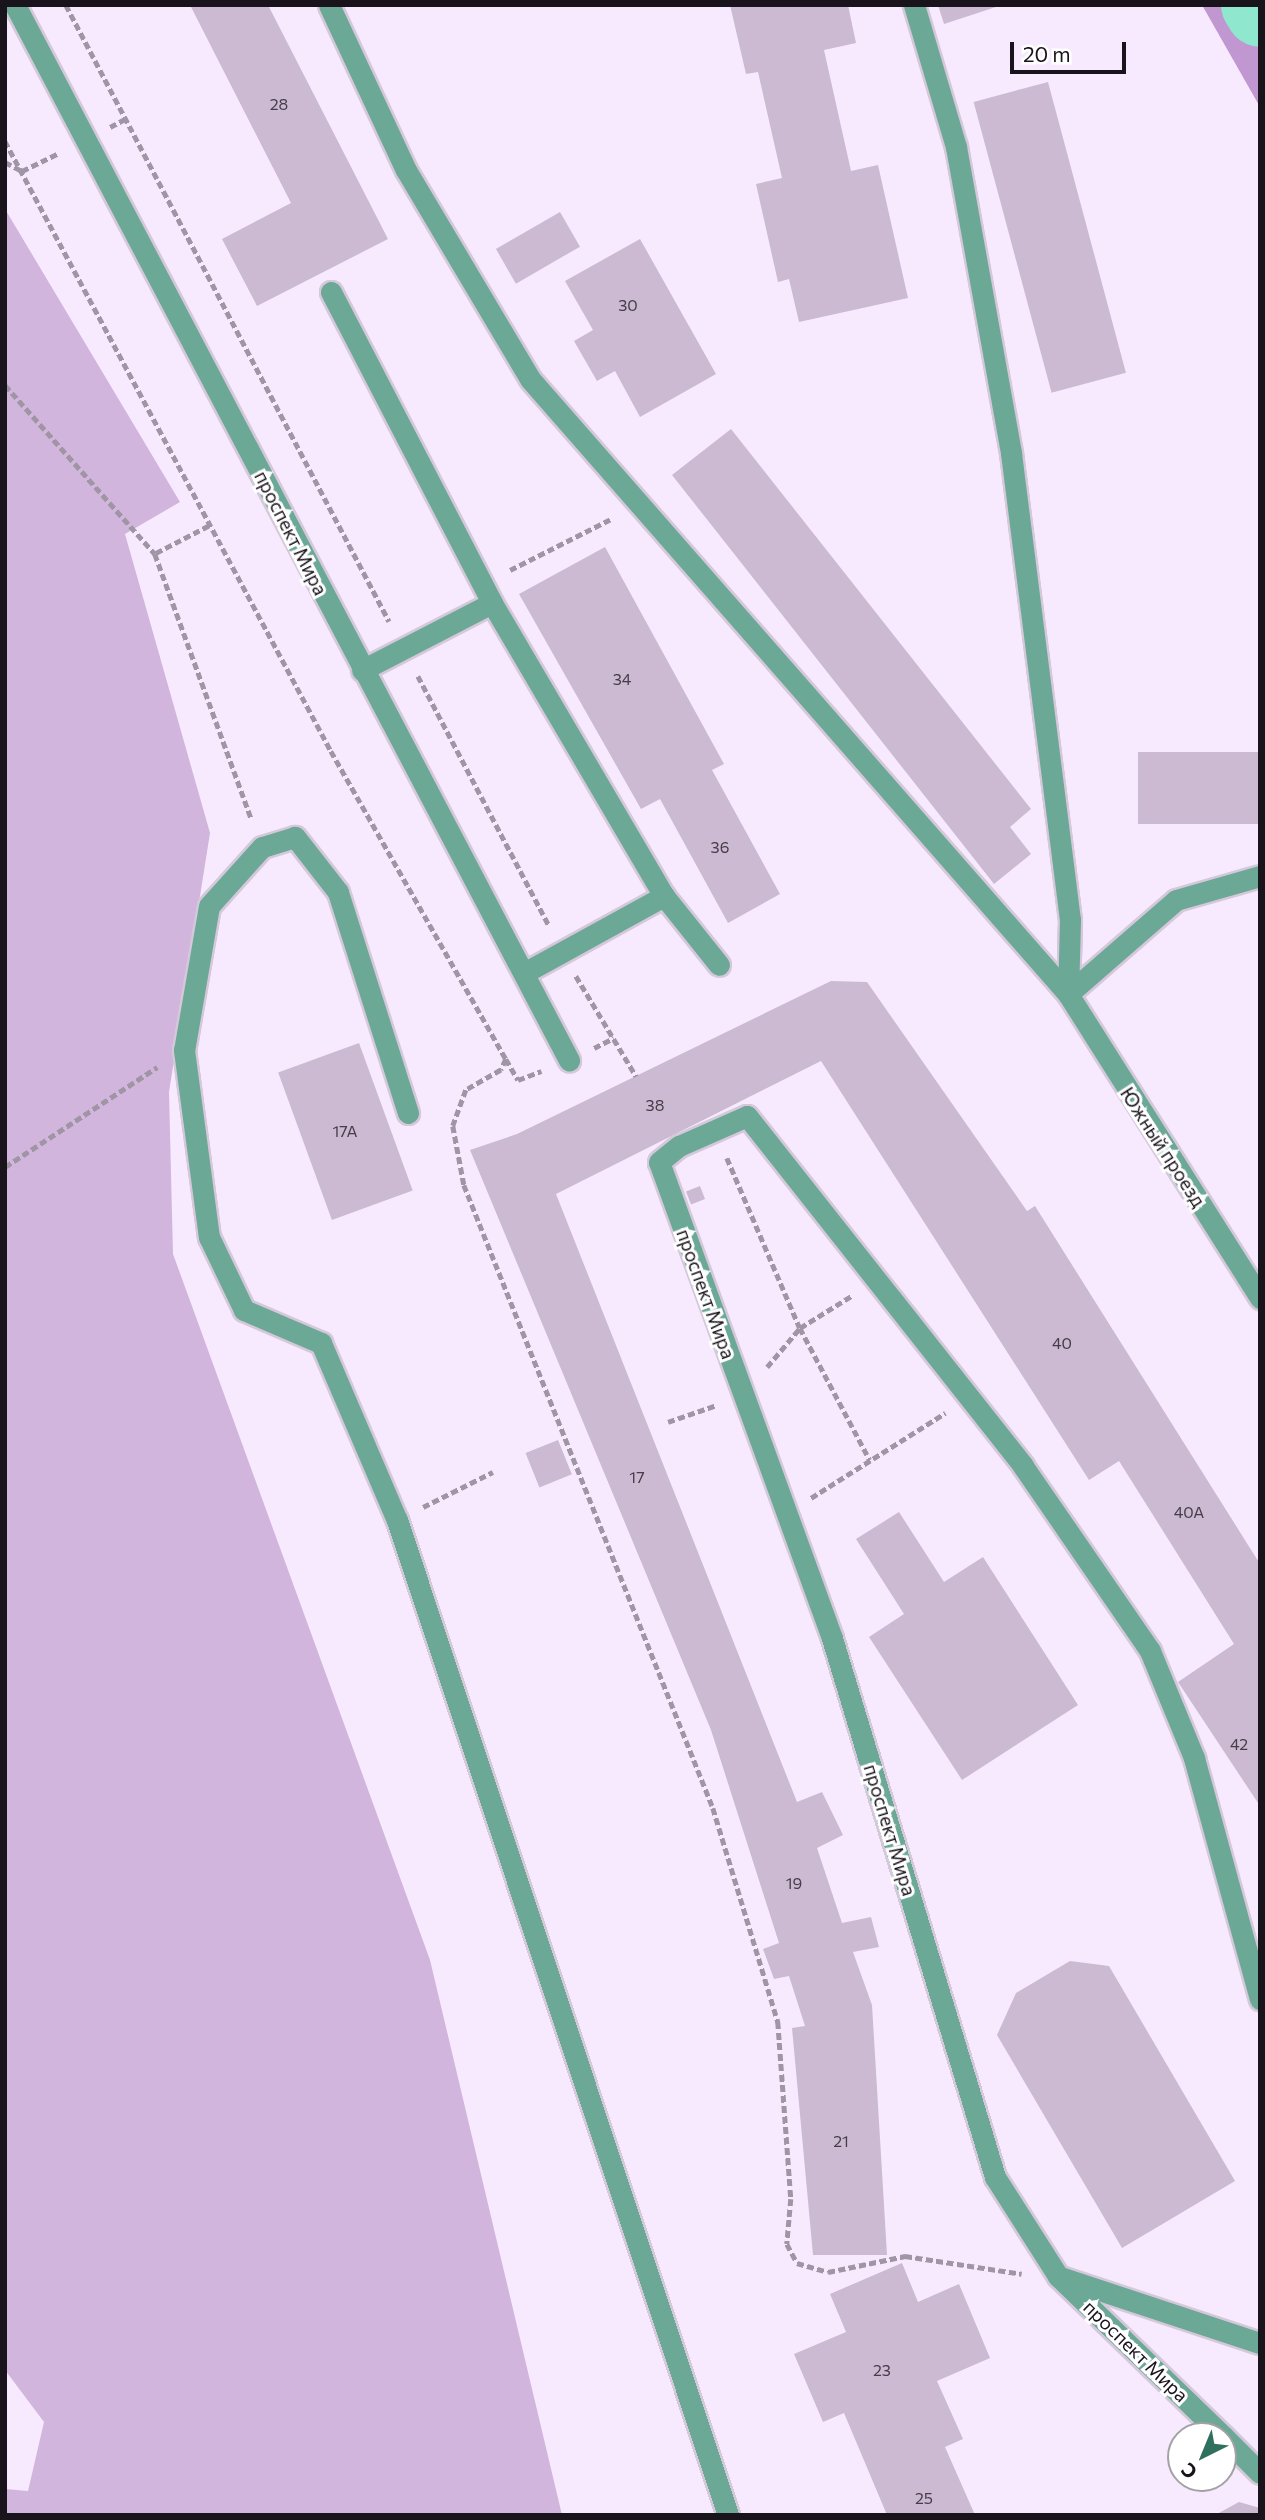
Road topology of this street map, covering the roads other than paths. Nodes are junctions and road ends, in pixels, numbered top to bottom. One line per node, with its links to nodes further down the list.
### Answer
1 (15, 5): 6 (street, проспект Мира)
2 (329, 5): 11 (street, Южный проезд)
3 (914, 5): 11 (street)
4 (331, 292): 5 (street)
5 (487, 594): 6 (street); 8 (street)
6 (362, 670): 10 (street, проспект Мира)
7 (1260, 876): 11 (street)
8 (664, 896): 9 (street); 10 (street)
9 (719, 965)
10 (524, 973): 12 (street, проспект Мира)
11 (1068, 994): 14 (street, Южный проезд)
12 (569, 1060)
13 (408, 1113): 21 (street)
14 (1260, 1298)
15 (1260, 1999): 16 (street, проспект Мира)
16 (1058, 2276): 17 (street); 18 (street, проспект Мира)
17 (1260, 2343)
18 (1209, 2422)
19 (1237, 2450): 20 (street, проспект Мира)
20 (1260, 2473)
21 (728, 2515)

